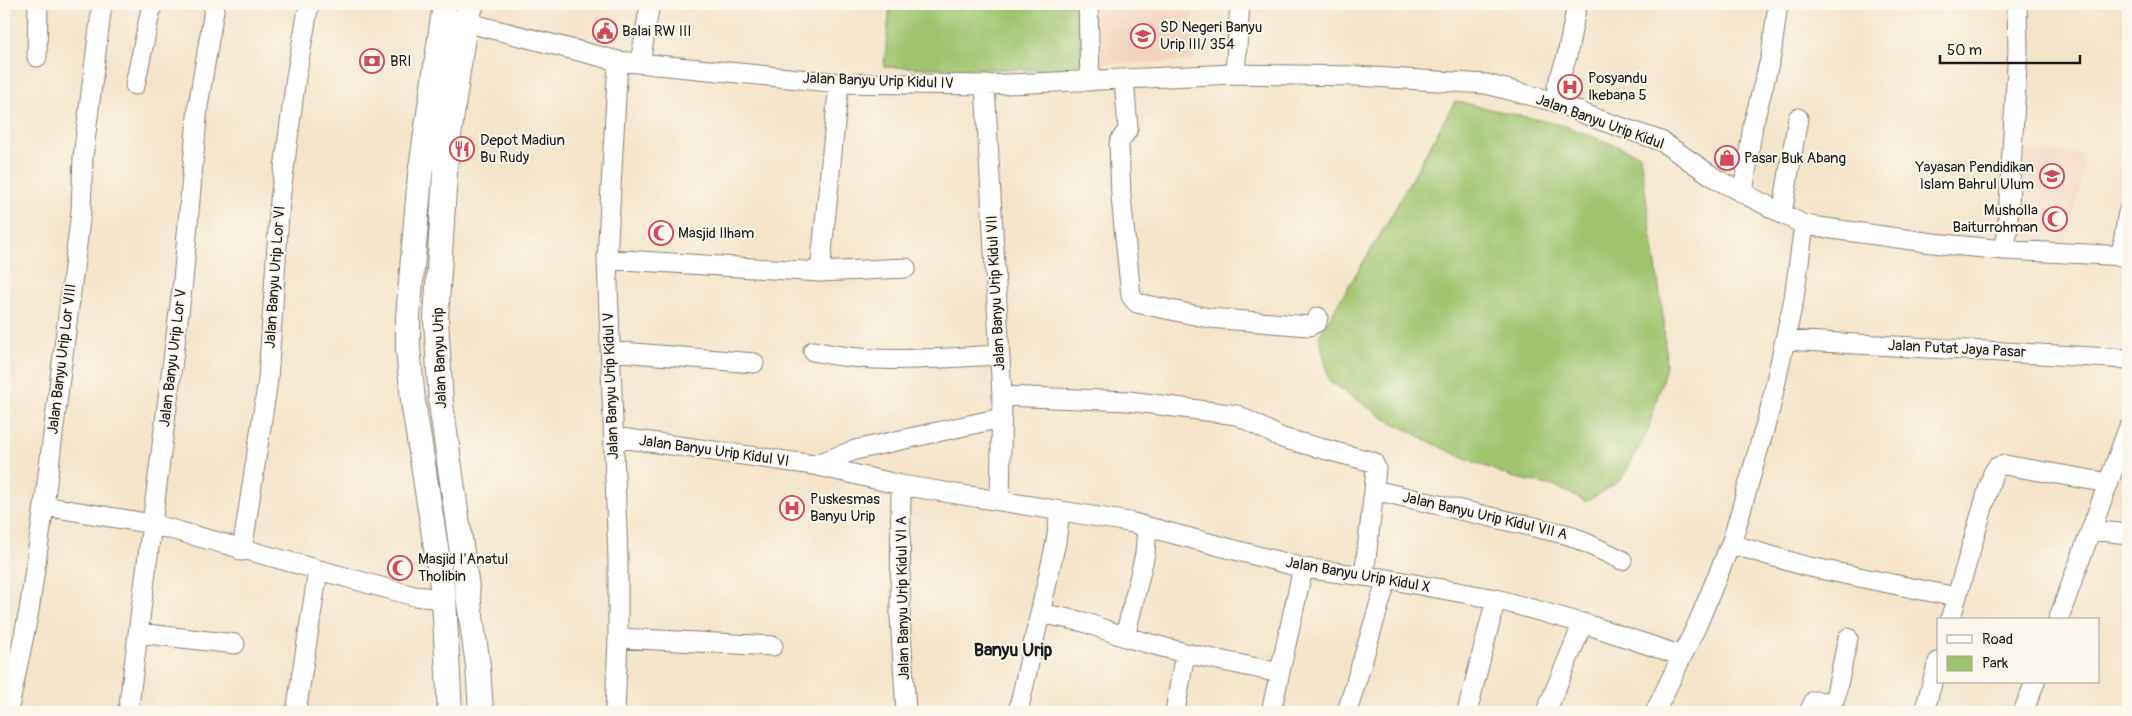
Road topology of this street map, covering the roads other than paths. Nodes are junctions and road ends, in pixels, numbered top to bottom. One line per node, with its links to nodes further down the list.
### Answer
1 (38, 4): 14 (street)
2 (102, 4): 52 (street, Jalan Banyu Urip Lor VIII)
3 (152, 4): 21 (street)
4 (215, 4): 54 (street, Jalan Banyu Urip Lor V)
5 (309, 4): 59 (street, Jalan Banyu Urip Lor VI)
6 (445, 4): 36 (main road, Jalan Banyu Urip)
7 (650, 4): 16 (street)
8 (1088, 4): 19 (street)
9 (1240, 4): 17 (street)
10 (1577, 4): 23 (street)
11 (1778, 4): 25 (street)
12 (2017, 4): 29 (street)
13 (468, 13): 15 (street, Jalan Banyu Urip Kidul IV); 37 (main road, Jalan Banyu Urip)
14 (37, 57)
15 (618, 61): 16 (street, Jalan Banyu Urip Kidul IV); 31 (street, Jalan Banyu Urip Kidul V)
16 (640, 64): 20 (street, Jalan Banyu Urip Kidul IV)
17 (1235, 74): 18 (street, Jalan Banyu Urip Kidul IV); 23 (street, Jalan Banyu Urip Kidul)
18 (1124, 79): 19 (street, Jalan Banyu Urip Kidul IV); 34 (street)
19 (1090, 81): 22 (street, Jalan Banyu Urip Kidul IV)
20 (839, 83): 22 (street, Jalan Banyu Urip Kidul IV); 33 (street)
21 (135, 86)
22 (985, 86): 40 (street, Jalan Banyu Urip Kidul VII)
23 (1556, 102): 25 (street, Jalan Banyu Urip Kidul)
24 (1798, 118): 27 (street)
25 (1743, 193): 27 (street, Jalan Banyu Urip Kidul)
26 (2128, 212): 30 (street)
27 (1782, 214): 28 (street, Jalan Banyu Urip Kidul)
28 (1804, 225): 29 (street, Jalan Banyu Urip Kidul); 35 (street)
29 (2004, 250): 30 (street, Jalan Banyu Urip Kidul)
30 (2125, 256)
31 (607, 259): 33 (street); 38 (street, Jalan Banyu Urip Kidul V)
32 (906, 268): 33 (street)
33 (820, 272)
34 (1318, 317)
35 (1785, 340): 41 (street, Jalan Putat Jaya Pasar); 58 (street)
36 (408, 348): 37 (main road); 66 (main road, Jalan Banyu Urip)
37 (437, 350): 87 (main road, Jalan Banyu Urip)
38 (610, 351): 42 (street); 46 (street, Jalan Banyu Urip Kidul V)
39 (813, 351): 40 (street)
40 (999, 355): 43 (street, Jalan Banyu Urip Kidul VII)
41 (2128, 359)
42 (754, 363)
43 (1002, 396): 44 (street, Jalan Banyu Urip Kidul VII); 50 (street)
44 (1002, 418): 47 (street, Jalan Banyu Urip Kidul VI); 51 (street, Jalan Banyu Urip Kidul VII)
45 (2128, 429): 49 (street)
46 (614, 437): 47 (street, Jalan Banyu Urip Kidul VI); 74 (street, Jalan Banyu Urip Kidul V)
47 (814, 465): 48 (street, Jalan Banyu Urip Kidul VI)
48 (902, 484): 51 (street, Jalan Banyu Urip Kidul VI); 89 (street, Jalan Banyu Urip Kidul VI A)
49 (2109, 484): 56 (street); 65 (street)
50 (1374, 490): 60 (street, Jalan Banyu Urip Kidul VII A); 63 (street)
51 (1000, 501): 53 (street, Jalan Banyu Urip Kidul X)
52 (44, 506): 54 (street); 83 (street, Jalan Banyu Urip Lor VIII)
53 (1060, 512): 55 (street, Jalan Banyu Urip Kidul X); 68 (street)
54 (152, 524): 59 (street); 72 (street, Jalan Banyu Urip Lor V)
55 (1148, 527): 61 (street, Jalan Banyu Urip Kidul X); 73 (street)
56 (2092, 530): 57 (street); 70 (street)
57 (2128, 534)
58 (1731, 544): 65 (street); 79 (street)
59 (242, 551): 62 (street)
60 (1622, 560)
61 (1303, 568): 63 (street, Jalan Banyu Urip Kidul X); 81 (street)
62 (318, 571): 66 (street); 85 (street)
63 (1364, 576): 64 (street, Jalan Banyu Urip Kidul X)
64 (1388, 579): 67 (street, Jalan Banyu Urip Kidul X); 93 (street)
65 (1956, 597): 69 (street)
66 (444, 598): 86 (main road, Jalan Banyu Urip)
67 (1496, 599): 71 (street, Jalan Banyu Urip Kidul X); 94 (street)
68 (1040, 613): 73 (street); 90 (street)
69 (1951, 618)
70 (2059, 618)
71 (1583, 623): 79 (street, Jalan Banyu Urip Kidul X); 95 (street)
72 (138, 633): 76 (street); 84 (street, Jalan Banyu Urip Lor V)
73 (1125, 637): 78 (street)
74 (618, 638): 77 (street); 88 (street, Jalan Banyu Urip Kidul V)
75 (1848, 638): 97 (street)
76 (235, 644)
77 (772, 646)
78 (1185, 653): 81 (street); 91 (street)
79 (1682, 656): 96 (street)
80 (1937, 666): 98 (street)
81 (1280, 673): 92 (street)
82 (2034, 684): 99 (street)
83 (8, 712)
84 (128, 712)
85 (296, 712)
86 (450, 712)
87 (481, 712)
88 (615, 712)
89 (906, 712)
90 (1018, 712)
91 (1175, 712)
92 (1271, 712)
93 (1347, 712)
94 (1467, 712)
95 (1546, 712)
96 (1655, 712)
97 (1809, 712)
98 (1924, 712)
99 (2023, 712)

